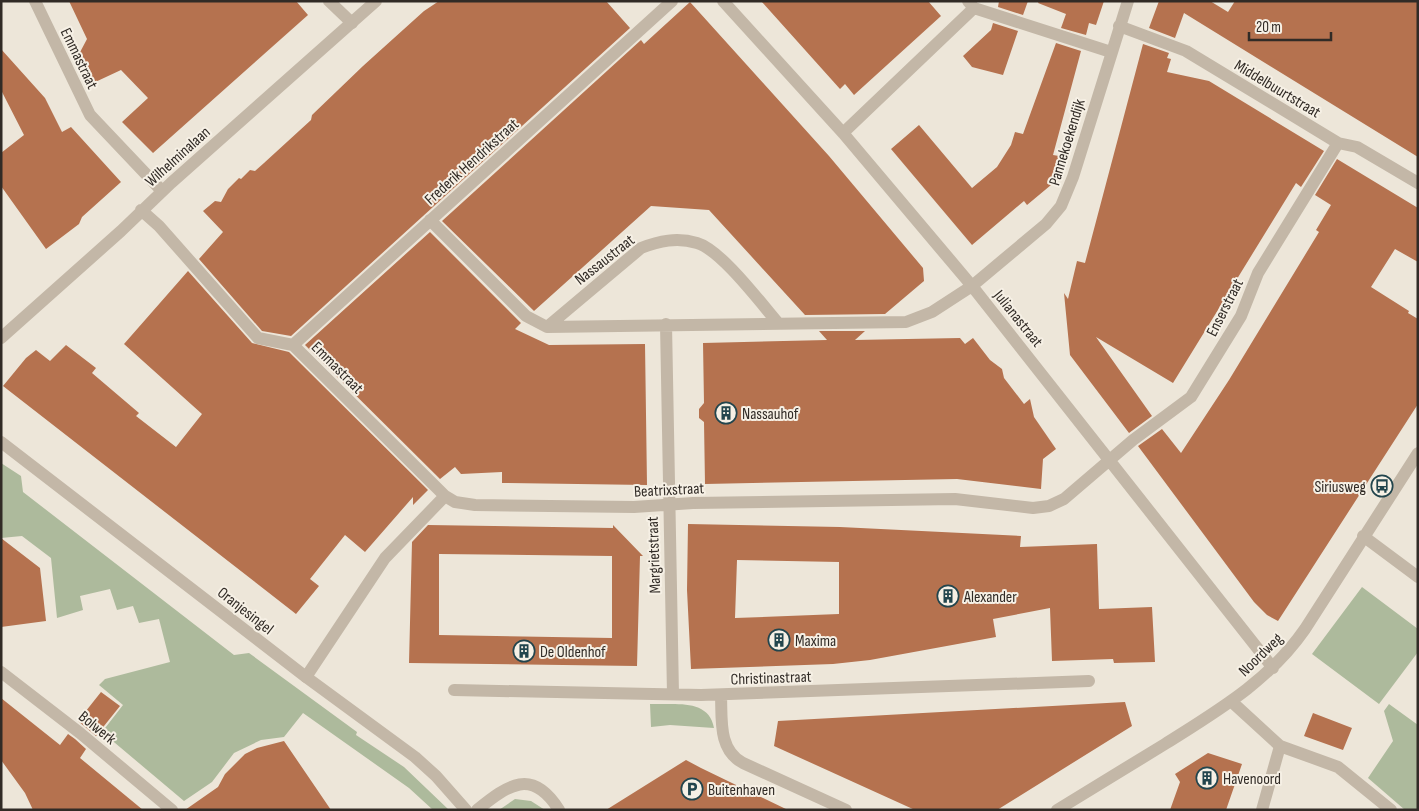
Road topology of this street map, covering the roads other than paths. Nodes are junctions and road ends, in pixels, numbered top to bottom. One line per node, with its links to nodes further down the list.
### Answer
1 (35, 1): 14 (street, Emmastraat)
2 (329, 1): 8 (street)
3 (376, 1): 8 (street, Wilhelminalaan)
4 (672, 1): 16 (street, Frederik Hendrikstraat)
5 (723, 1): 11 (street, Julianastraat)
6 (1128, 1): 9 (street, Pannekoekendijk)
7 (971, 5): 10 (street); 11 (street)
8 (352, 23): 14 (street, Wilhelminalaan)
9 (1119, 26): 10 (street, Pannekoekendijk); 12 (street, Middelbuurtstraat)
10 (1110, 52): 17 (street, Pannekoekendijk)
11 (843, 133): 17 (street, Julianastraat)
12 (1338, 143): 13 (street, Middelbuurtstraat); 25 (street, Enserstraat)
13 (1418, 183)
14 (162, 191): 15 (street, Wilhelminalaan)
15 (141, 210): 21 (street, Wilhelminalaan); 22 (street, Emmastraat)
16 (430, 220): 20 (street); 22 (street, Frederik Hendrikstraat)
17 (972, 286): 18 (street); 25 (street, Julianastraat)
18 (778, 323): 19 (street); 20 (street, Nassaustraat)
19 (666, 324): 20 (street); 27 (street, Margrietstraat)
20 (547, 327)
21 (1, 338)
22 (293, 345): 26 (street, Emmastraat)
23 (1, 442): 32 (street, Oranjesingel)
24 (1418, 452): 28 (street, Noordweg)
25 (1111, 461): 27 (street, Beatrixstraat); 30 (street, Julianastraat)
26 (444, 496): 27 (street, Beatrixstraat); 32 (street)
27 (668, 505): 35 (street, Margrietstraat)
28 (1364, 536): 29 (street); 30 (street, Noordweg)
29 (1418, 577)
30 (1273, 668): 37 (street, Noordweg)
31 (1, 672): 39 (street, Bolwerk)
32 (306, 677): 40 (street, Oranjesingel)
33 (1089, 681): 36 (street, Christinastraat)
34 (454, 690): 35 (street, Christinastraat)
35 (673, 694): 36 (street, Christinastraat)
36 (721, 694): 43 (street)
37 (1232, 702): 38 (street); 44 (street, Noordweg)
38 (1280, 746): 45 (street); 46 (street)
39 (172, 810)
40 (466, 810)
41 (477, 810): 42 (street)
42 (559, 810)
43 (846, 810)
44 (1057, 810)
45 (1262, 810)
46 (1390, 810)

